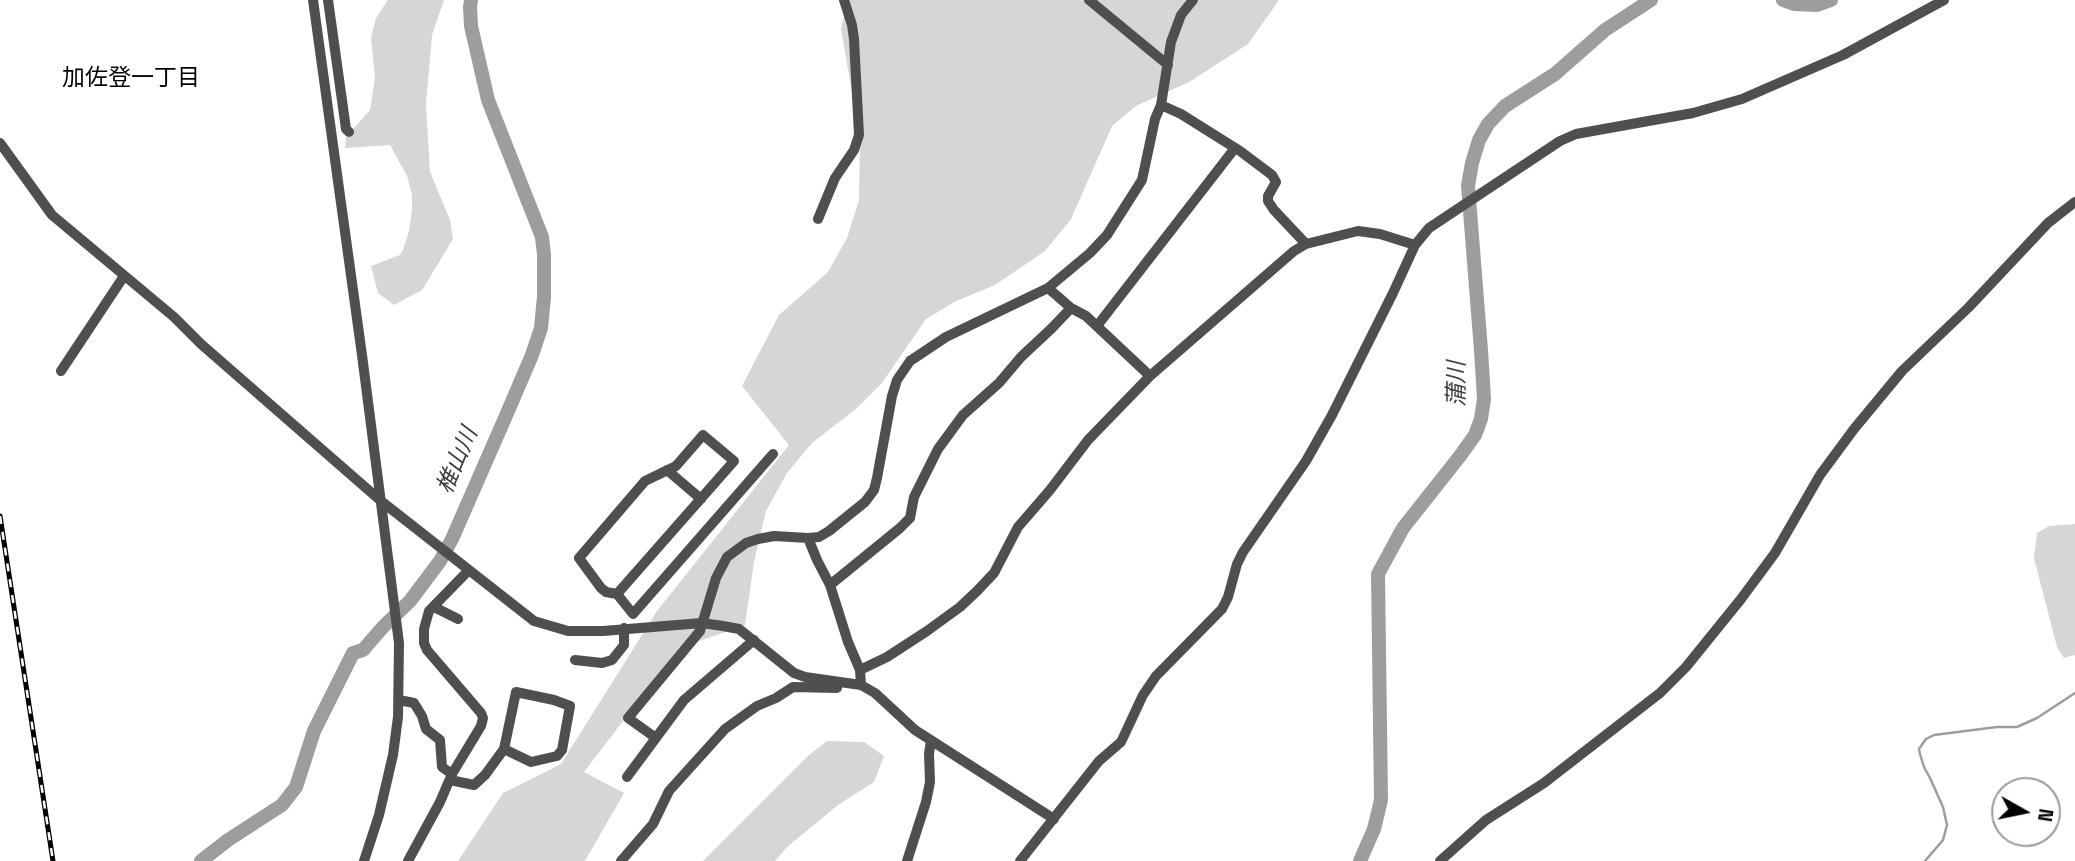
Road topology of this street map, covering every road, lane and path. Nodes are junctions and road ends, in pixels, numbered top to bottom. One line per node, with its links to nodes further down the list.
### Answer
1 (313, 0): 25 (street)
2 (328, 0): 9 (street)
3 (844, 0): 13 (street)
4 (1089, 0): 7 (street)
5 (1193, 0): 7 (street)
6 (1944, 0): 15 (street)
7 (1168, 65): 8 (street)
8 (1161, 105): 11 (street); 17 (street)
9 (349, 132)
10 (0, 143): 16 (street)
11 (1236, 148): 14 (street); 19 (street)
12 (2075, 202): 51 (street)
13 (818, 219)
14 (1306, 244): 15 (street); 21 (street)
15 (1415, 245): 45 (street)
16 (124, 276): 20 (street); 25 (street)
17 (1048, 288): 18 (street); 26 (street)
18 (1071, 307): 19 (street); 28 (street)
19 (1097, 326): 21 (street)
20 (61, 371)
21 (1150, 376): 37 (street)
22 (773, 454): 31 (street)
23 (667, 470): 24 (street); 24 (street); 29 (street)
24 (701, 499): 29 (street)
25 (381, 501): 27 (street); 39 (street)
26 (808, 538): 28 (street); 33 (street)
27 (466, 569): 30 (street); 34 (street)
28 (830, 585): 37 (street)
29 (617, 594): 31 (street)
30 (433, 607): 32 (street); 43 (street)
31 (633, 614): 34 (street)
32 (458, 619)
33 (702, 623): 34 (street); 35 (street); 40 (street)
34 (629, 628): 36 (street)
35 (754, 640): 38 (street); 40 (street)
36 (575, 660)
37 (860, 670): 38 (street)
38 (861, 685): 41 (street); 48 (street)
39 (398, 700): 43 (street); 46 (street)
40 (656, 738): 44 (street)
41 (931, 740): 45 (street); 49 (street)
42 (504, 749): 42 (street); 43 (street)
43 (451, 777): 47 (street)
44 (627, 777)
45 (1054, 819): 50 (street)
46 (364, 861)
47 (408, 861)
48 (621, 861)
49 (907, 861)
50 (1020, 861)
51 (1440, 861)

